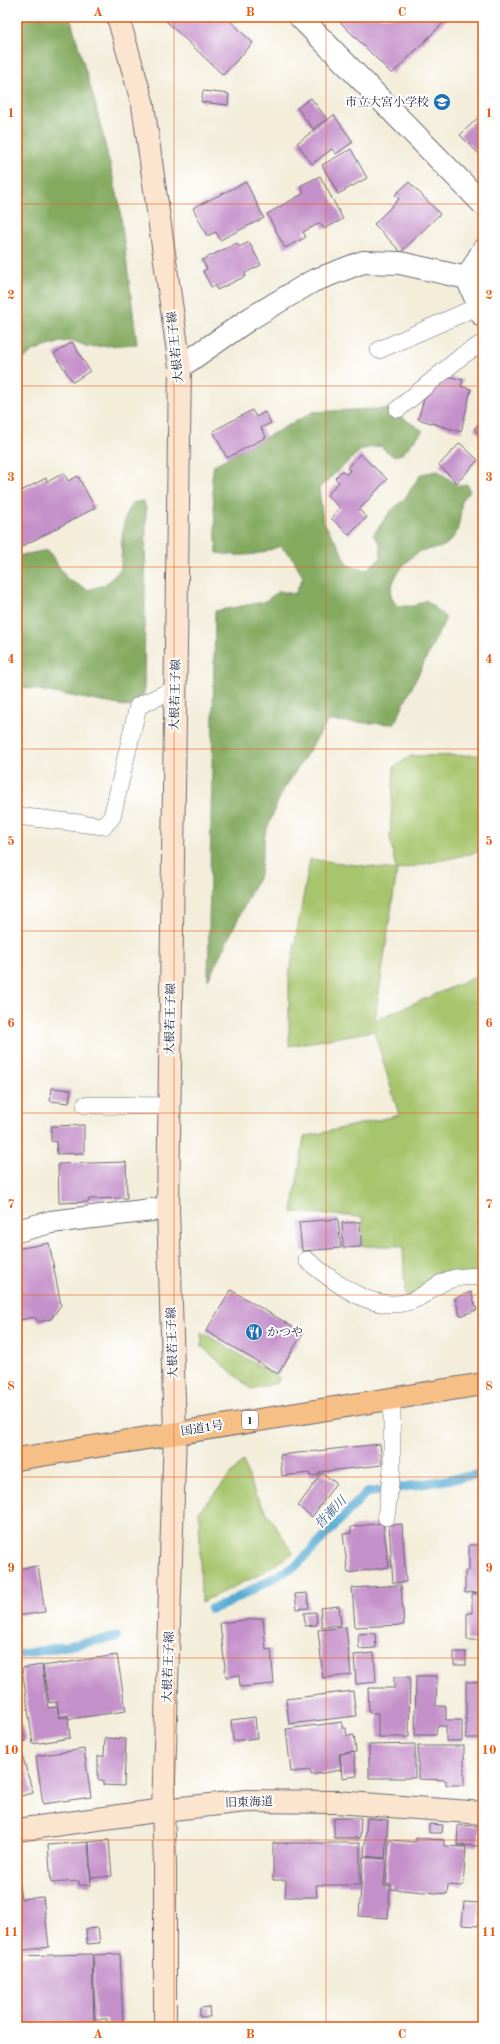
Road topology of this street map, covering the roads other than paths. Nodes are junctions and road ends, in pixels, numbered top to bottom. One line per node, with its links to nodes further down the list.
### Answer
1 (118, 17): 9 (street, 大根若王子線)
2 (300, 17): 3 (street)
3 (483, 204)
4 (483, 250): 5 (street)
5 (467, 278): 6 (street); 9 (street)
6 (481, 311): 8 (lane)
7 (483, 343): 10 (lane)
8 (379, 350)
9 (180, 367): 11 (street, 大根若王子線)
10 (398, 409)
11 (175, 689): 12 (lane); 14 (street, 大根若王子線)
12 (17, 816)
13 (85, 1105): 14 (lane)
14 (169, 1106): 15 (street, 大根若王子線)
15 (168, 1208): 16 (street); 21 (street, 大根若王子線)
16 (17, 1232)
17 (306, 1260): 18 (lane)
18 (483, 1277)
19 (483, 1384): 20 (highway, 国道1号 / 1)
20 (392, 1398): 21 (highway, 国道1号 / 1); 23 (lane)
21 (175, 1432): 22 (highway, 国道1号 / 1); 24 (street, 大根若王子線)
22 (17, 1459)
23 (387, 1510)
24 (163, 1810): 25 (street, 旧東海道); 26 (street, 旧東海道); 27 (street, 大根若王子線)
25 (483, 1813)
26 (17, 1830)
27 (164, 2027)

